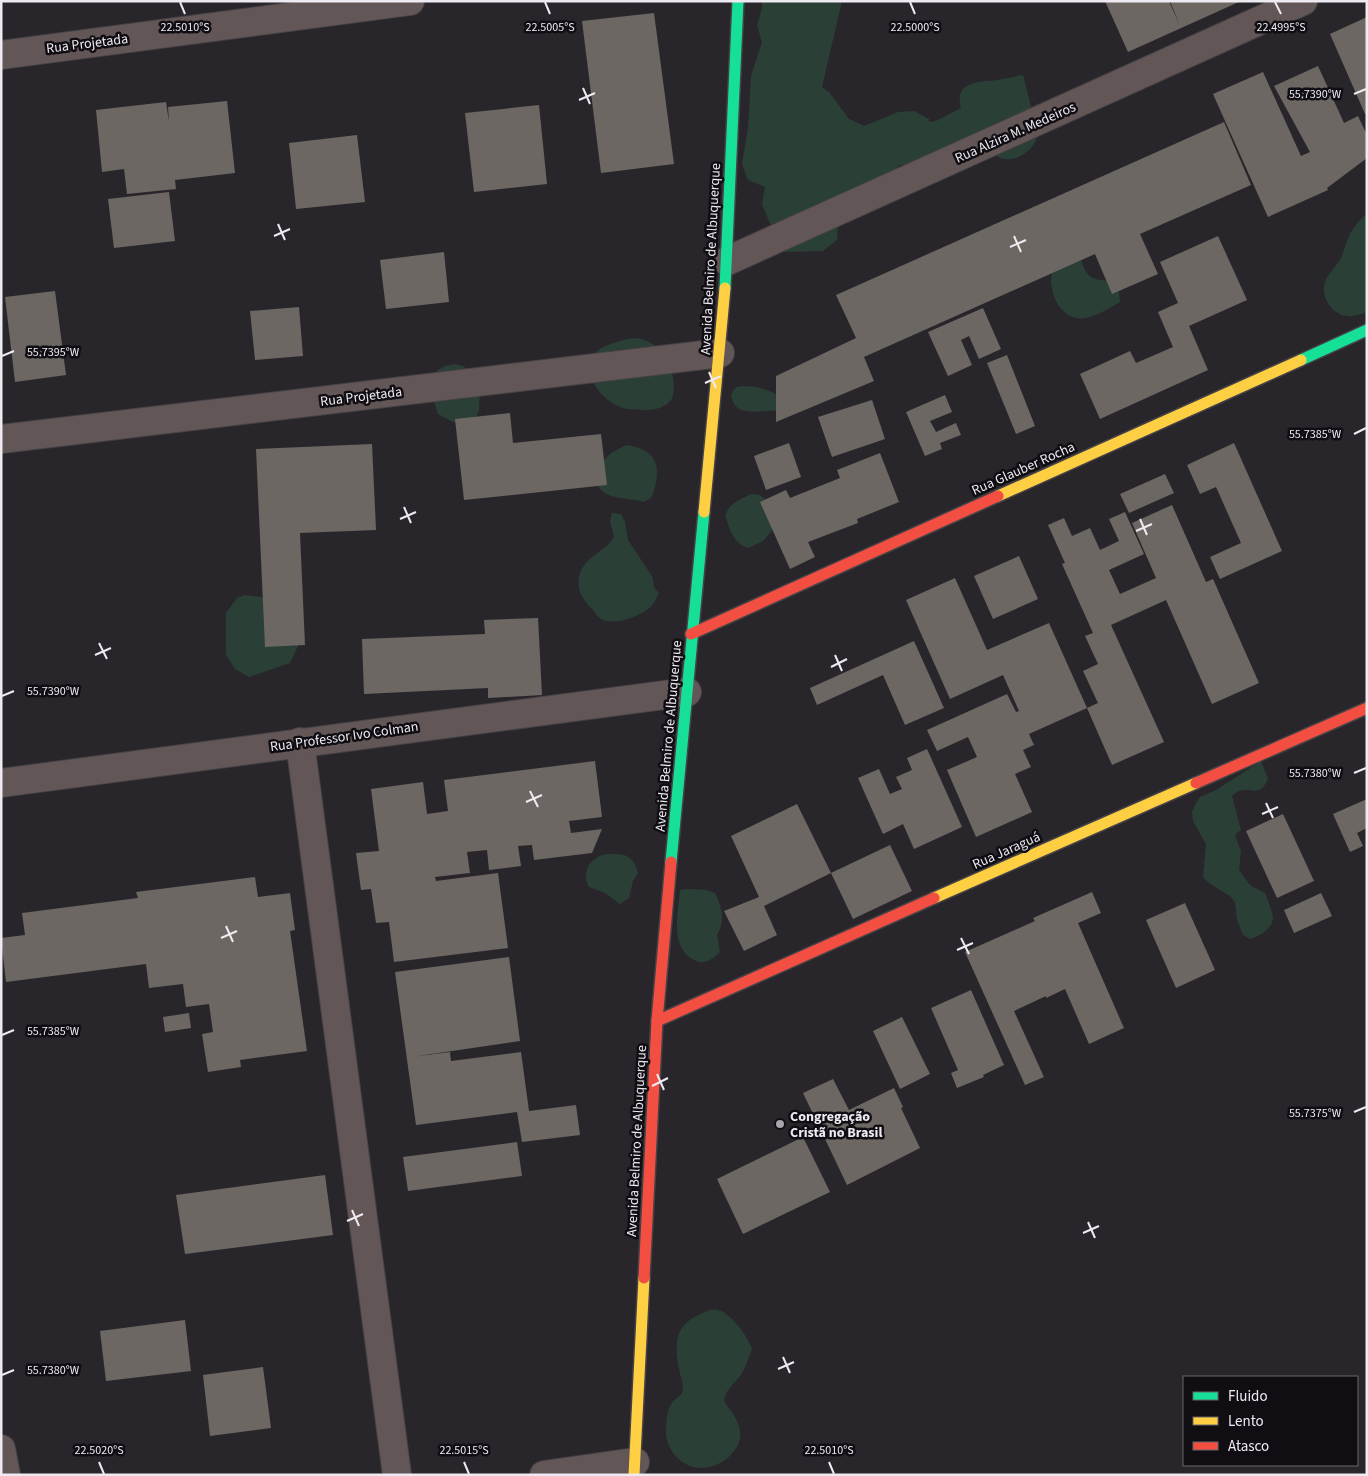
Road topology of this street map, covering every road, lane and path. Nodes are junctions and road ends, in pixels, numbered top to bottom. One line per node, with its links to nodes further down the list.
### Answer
1 (410, 1): 4 (street, Rua Projetada)
2 (738, 1): 5 (street, Avenida Belmiro de Albuquerque)
3 (1303, 1): 5 (street, Rua Alzira M. Medeiros)
4 (1, 54)
5 (727, 261): 7 (street, Avenida Belmiro de Albuquerque)
6 (1367, 330): 9 (street, Rua Glauber Rocha)
7 (720, 352): 8 (street, Rua Projetada); 9 (street, Avenida Belmiro de Albuquerque)
8 (1, 439)
9 (691, 634): 10 (street, Avenida Belmiro de Albuquerque)
10 (687, 692): 12 (street, Rua Professor Ivo Colman); 14 (street, Avenida Belmiro de Albuquerque)
11 (1367, 708): 14 (street, Rua Jaraguá)
12 (300, 742): 13 (street, Rua Professor Ivo Colman); 18 (street)
13 (1, 783)
14 (657, 1022): 16 (street, Avenida Belmiro de Albuquerque)
15 (1, 1449): 17 (street)
16 (634, 1468): 19 (street)
17 (6, 1475)
18 (397, 1475)
19 (544, 1475)

